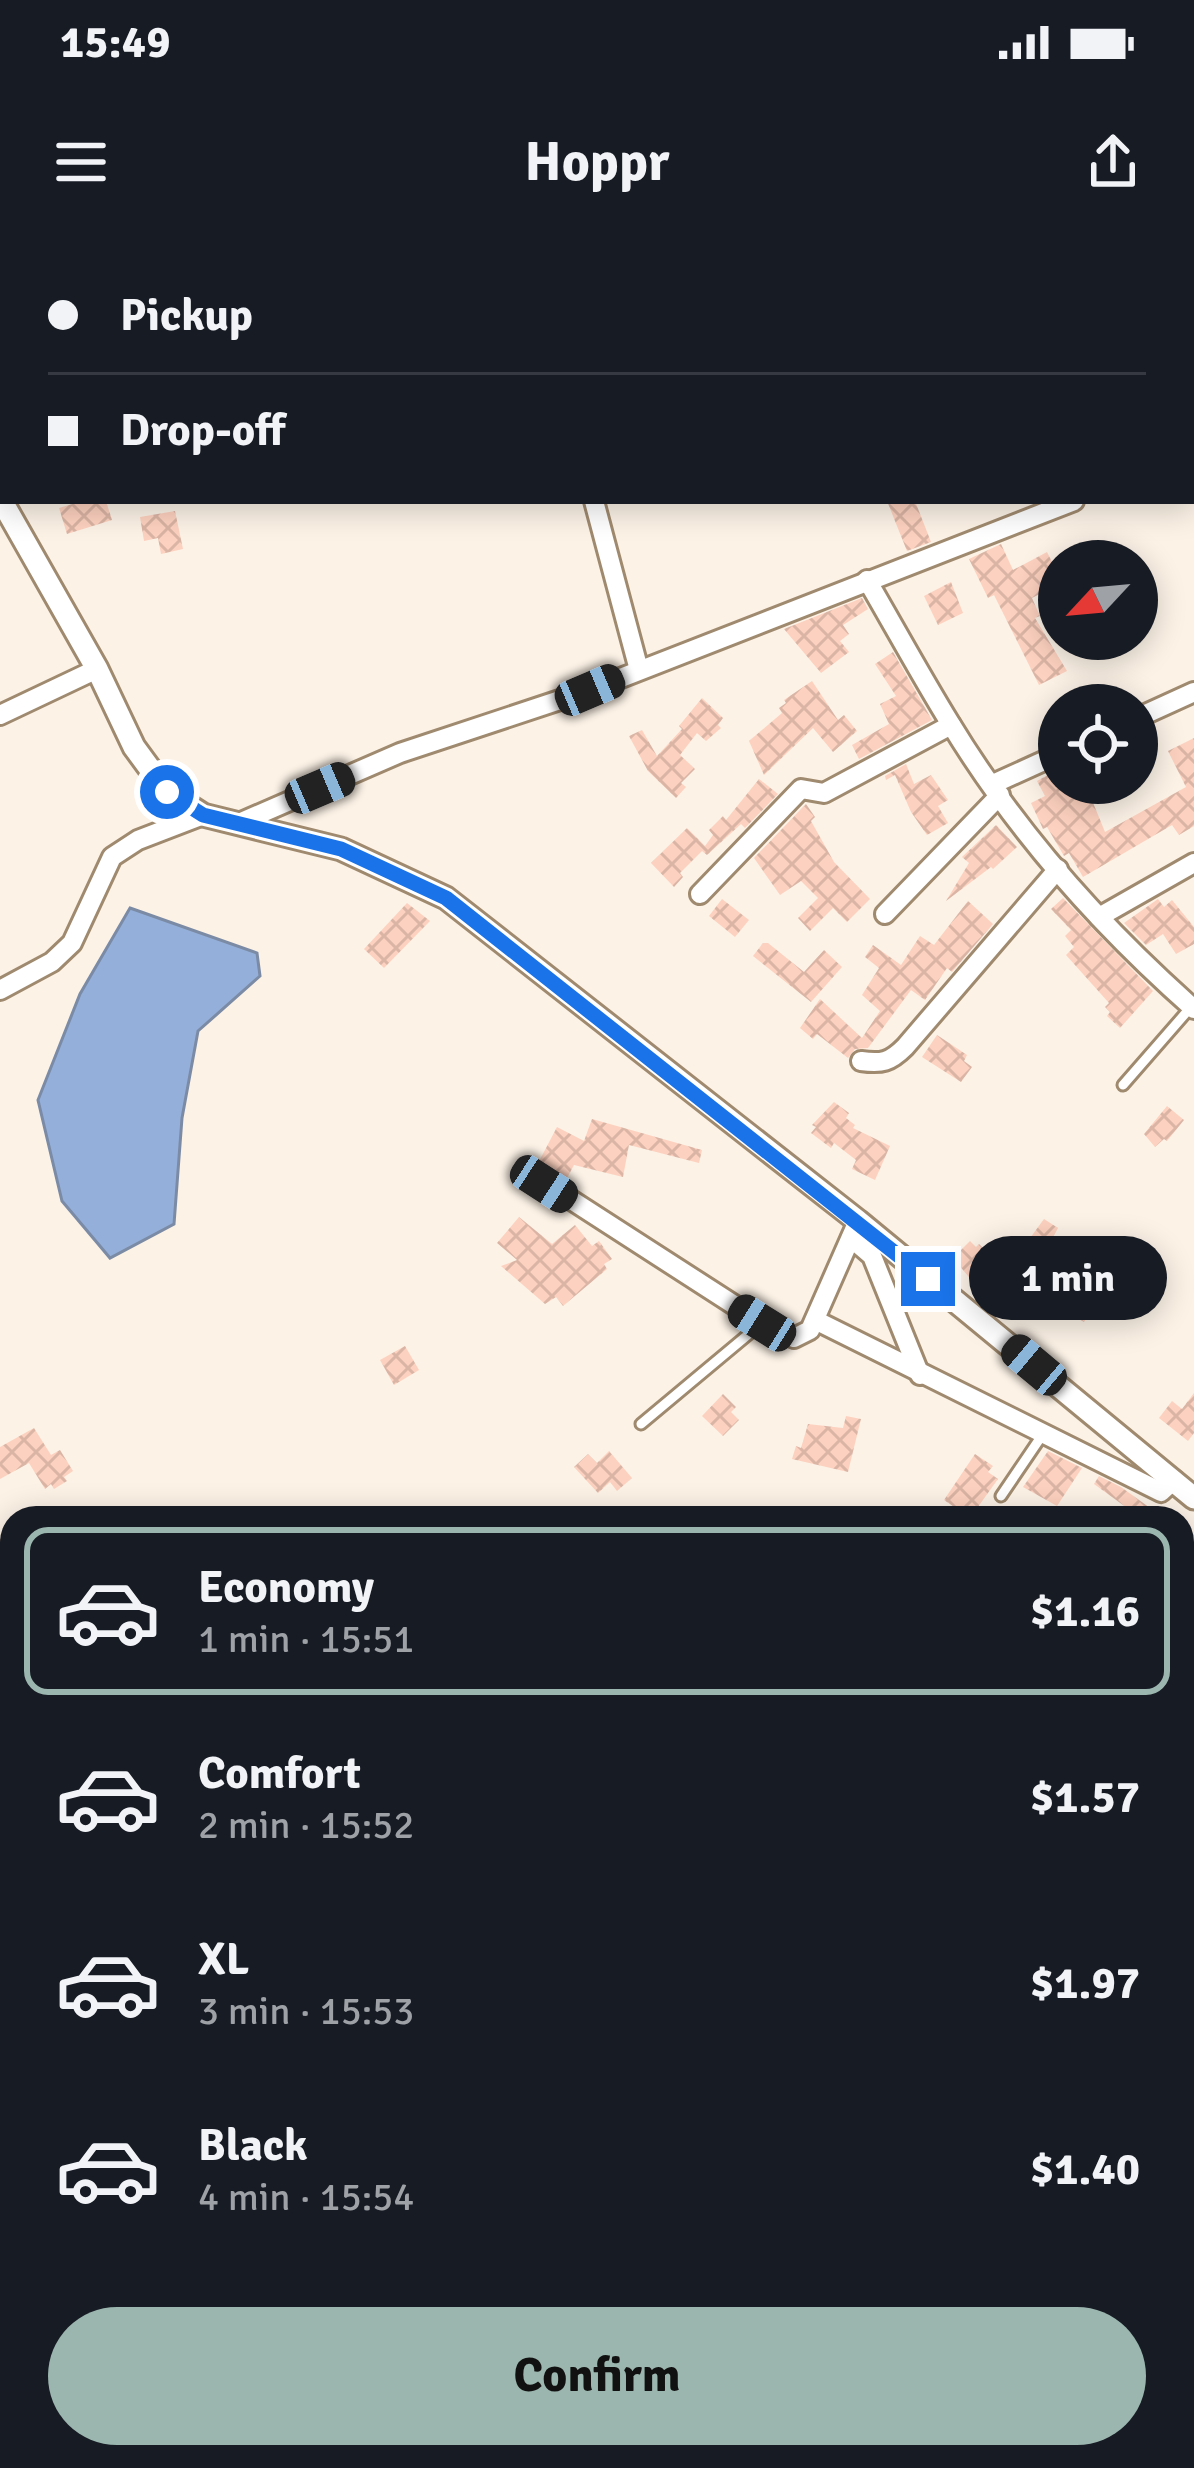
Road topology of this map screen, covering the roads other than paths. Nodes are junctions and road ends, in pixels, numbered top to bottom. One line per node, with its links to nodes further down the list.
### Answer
1 (3, 504): 5 (street)
2 (595, 504): 6 (street)
3 (1067, 504): 4 (street)
4 (867, 580): 6 (street); 10 (street)
5 (97, 669): 9 (street); 13 (street)
6 (639, 670): 14 (street)
7 (1194, 692): 8 (street)
8 (1158, 708)
9 (0, 715)
10 (951, 725): 12 (street); 17 (street)
11 (1038, 766): 12 (street)
12 (996, 790): 16 (street); 18 (street)
13 (203, 815): 14 (street); 20 (street)
14 (239, 823): 25 (street)
15 (1194, 863): 19 (street)
16 (1058, 869): 19 (street); 22 (street)
17 (700, 894)
18 (885, 914)
19 (1099, 917): 21 (street)
20 (0, 990)
21 (1193, 1008): 23 (lane)
22 (861, 1061)
23 (1123, 1085)
24 (544, 1184): 27 (street)
25 (854, 1230): 26 (street); 28 (street); 31 (street)
26 (815, 1320): 27 (street); 28 (street)
27 (762, 1323): 29 (lane)
28 (920, 1375): 30 (street)
29 (641, 1424)
30 (1045, 1431): 31 (street); 32 (lane)
31 (1174, 1480): 33 (street)
32 (1001, 1496)
33 (1194, 1498)

